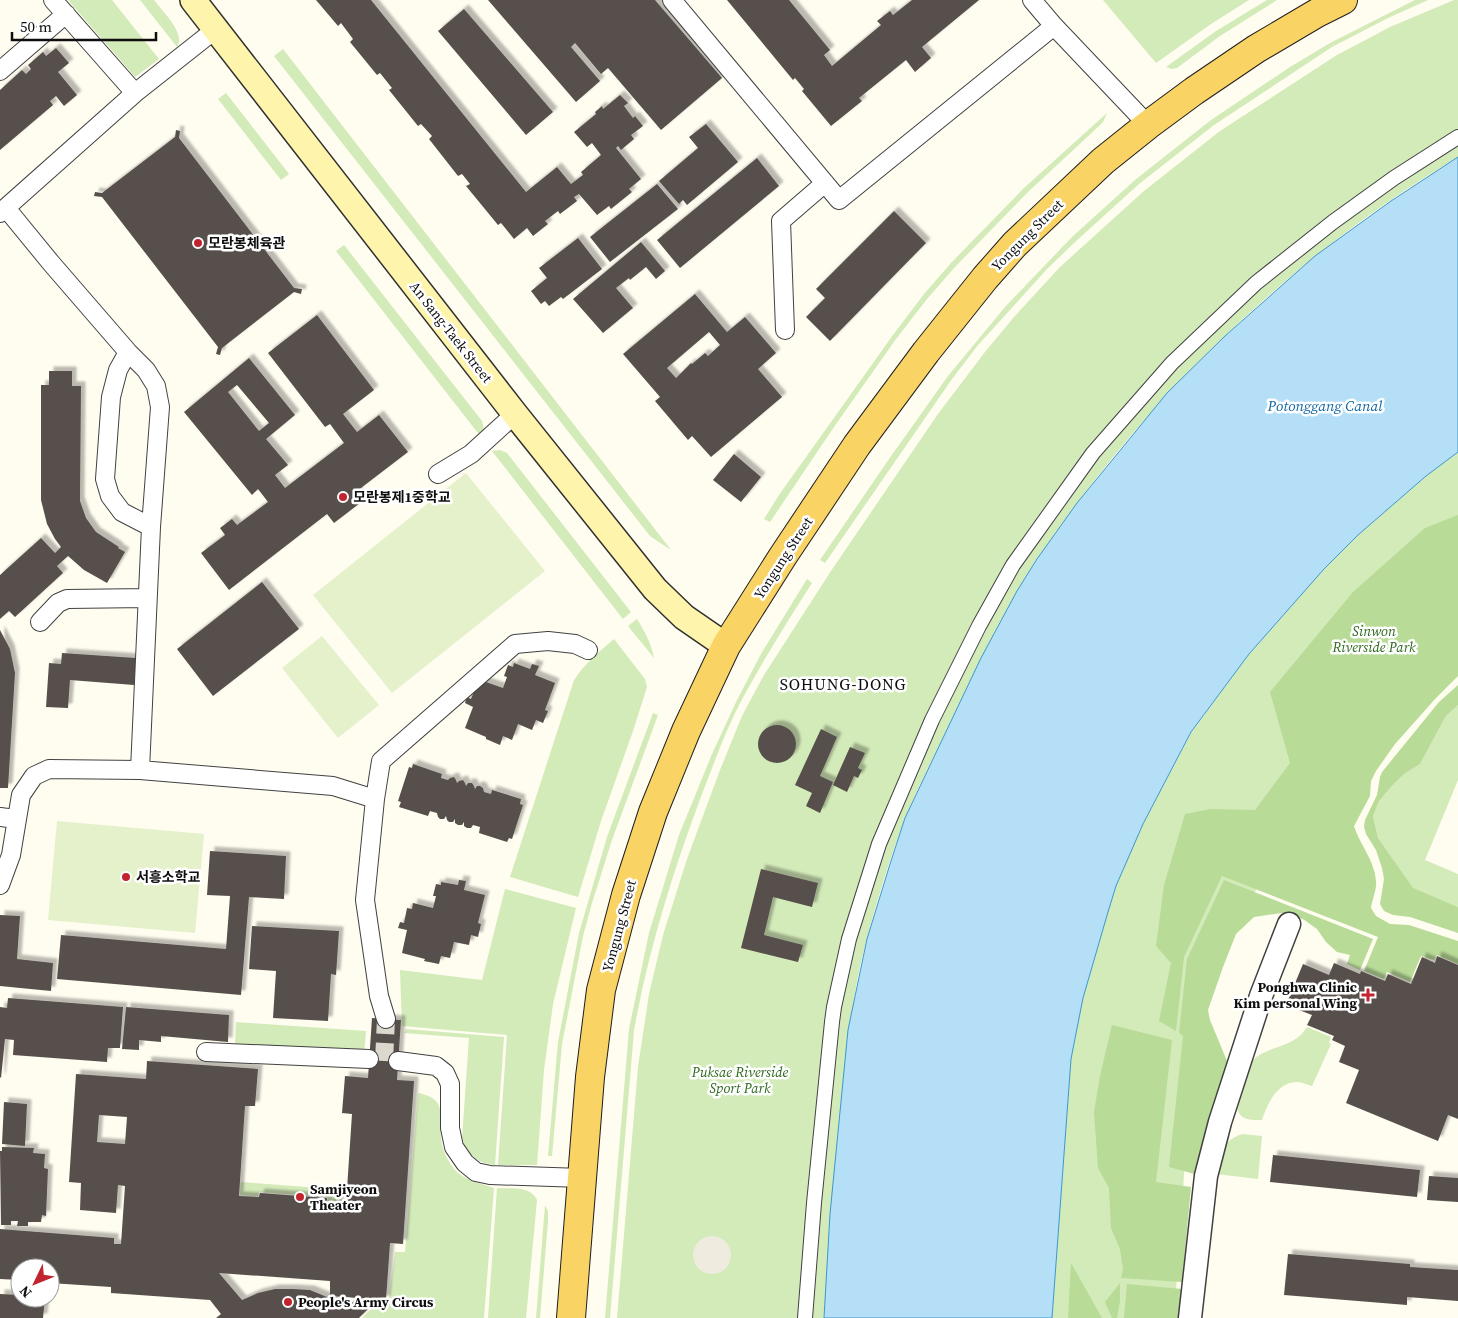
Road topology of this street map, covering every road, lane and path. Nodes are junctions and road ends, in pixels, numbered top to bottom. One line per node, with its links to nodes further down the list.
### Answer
1 (53, 0): 6 (street)
2 (193, 0): 8 (main road, An Sang-Taek Street)
3 (672, 0): 13 (street)
4 (1032, 0): 7 (street)
5 (1343, 0): 11 (main road, Yongung Street)
6 (66, 14): 9 (street); 10 (street)
7 (1054, 26): 11 (street); 13 (street)
8 (216, 30): 10 (street); 17 (main road, An Sang-Taek Street)
9 (0, 71)
10 (135, 93): 14 (street)
11 (1148, 125): 22 (main road, Yongung Street)
12 (1458, 137): 35 (street)
13 (825, 183): 15 (street)
14 (3, 210): 16 (street)
15 (785, 330)
16 (128, 352): 19 (street); 19 (street)
17 (516, 414): 18 (street); 22 (main road, An Sang-Taek Street)
18 (438, 474)
19 (151, 527): 20 (street)
20 (147, 598): 21 (street); 24 (street)
21 (40, 622)
22 (726, 646): 33 (main road, Yongung Street)
23 (588, 650): 25 (street)
24 (140, 770): 25 (street); 26 (street)
25 (375, 799): 29 (street)
26 (8, 818): 27 (street)
27 (0, 885)
28 (1289, 924): 36 (street)
29 (386, 1019)
30 (206, 1052): 31 (street)
31 (369, 1060)
32 (398, 1061): 33 (street)
33 (582, 1178): 34 (main road, Yongung Street)
34 (571, 1318)
35 (806, 1318)
36 (1190, 1318)

